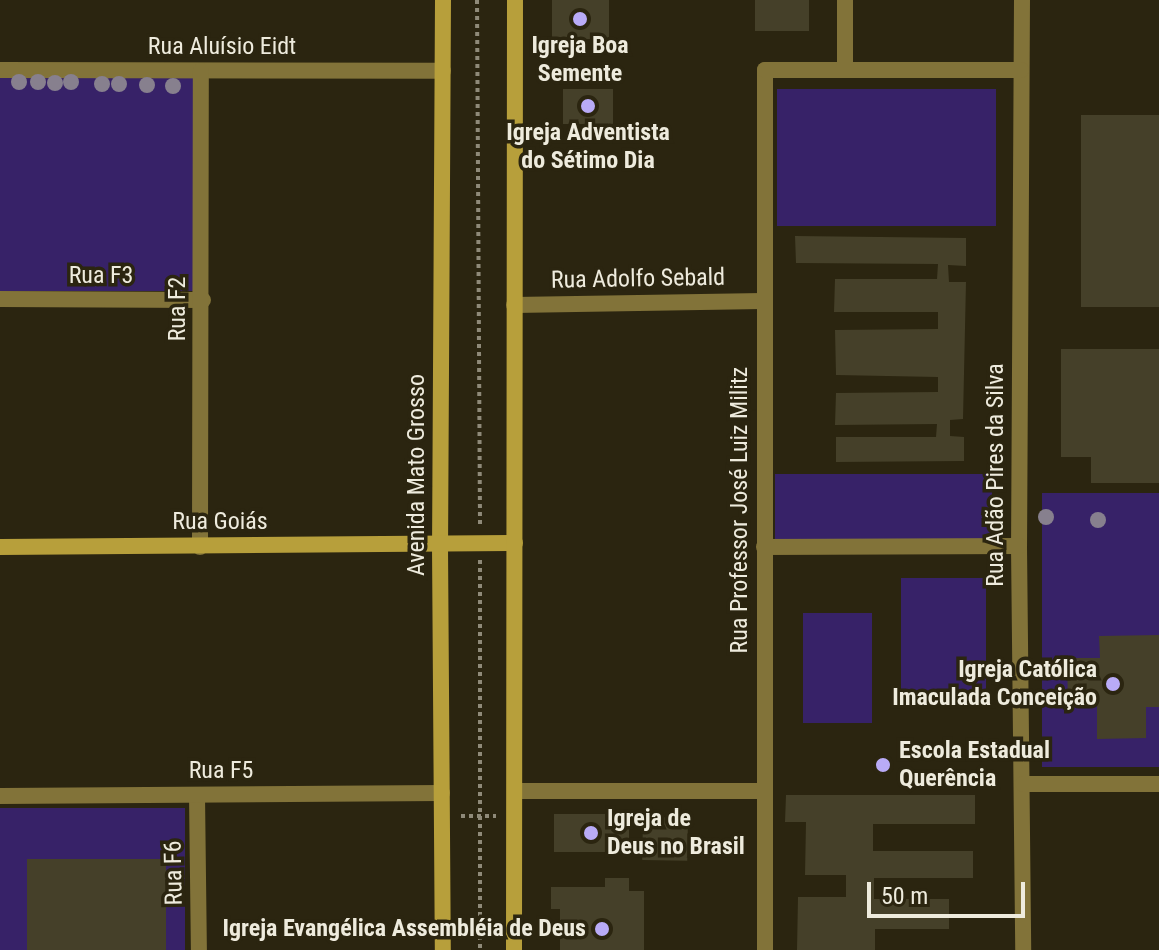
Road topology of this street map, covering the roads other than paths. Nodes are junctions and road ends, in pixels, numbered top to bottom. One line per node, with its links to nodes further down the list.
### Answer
1 (443, 0): 9 (street, Avenida Mato Grosso)
2 (515, 0): 13 (street)
3 (845, 0): 5 (street)
4 (1022, 0): 7 (street, Rua Adão Pires da Silva)
5 (845, 69): 7 (street); 12 (street, Rua Professor José Luiz Militz)
6 (0, 70): 8 (street, Rua Aluísio Eidt)
7 (1021, 70): 16 (street, Rua Adão Pires da Silva)
8 (201, 71): 9 (street, Rua Aluísio Eidt); 11 (street, Rua F2)
9 (443, 71): 15 (street, Avenida Mato Grosso)
10 (0, 299): 11 (street, Rua F3)
11 (203, 300): 18 (street, Rua F2)
12 (763, 301): 13 (street, Rua Adolfo Sebald); 19 (street, Rua Professor José Luiz Militz)
13 (514, 305): 14 (street)
14 (515, 543): 15 (street, Rua Goiás); 22 (street)
15 (440, 546): 18 (street, Rua Goiás); 24 (street, Avenida Mato Grosso)
16 (1019, 546): 19 (street); 20 (street, Rua Adão Pires da Silva)
17 (0, 547): 18 (street, Rua Goiás)
18 (200, 547)
19 (764, 547): 23 (street, Rua Professor José Luiz Militz)
20 (1023, 784): 21 (street); 31 (street, Rua Adão Pires da Silva)
21 (1159, 784)
22 (515, 791): 23 (street); 29 (street)
23 (765, 791): 30 (street, Rua Professor José Luiz Militz)
24 (442, 793): 25 (street, Rua F5); 28 (street, Avenida Mato Grosso)
25 (197, 795): 26 (street, Rua F5); 27 (street, Rua F6)
26 (0, 796)
27 (199, 950)
28 (443, 950)
29 (514, 950)
30 (765, 950)
31 (1023, 950)

